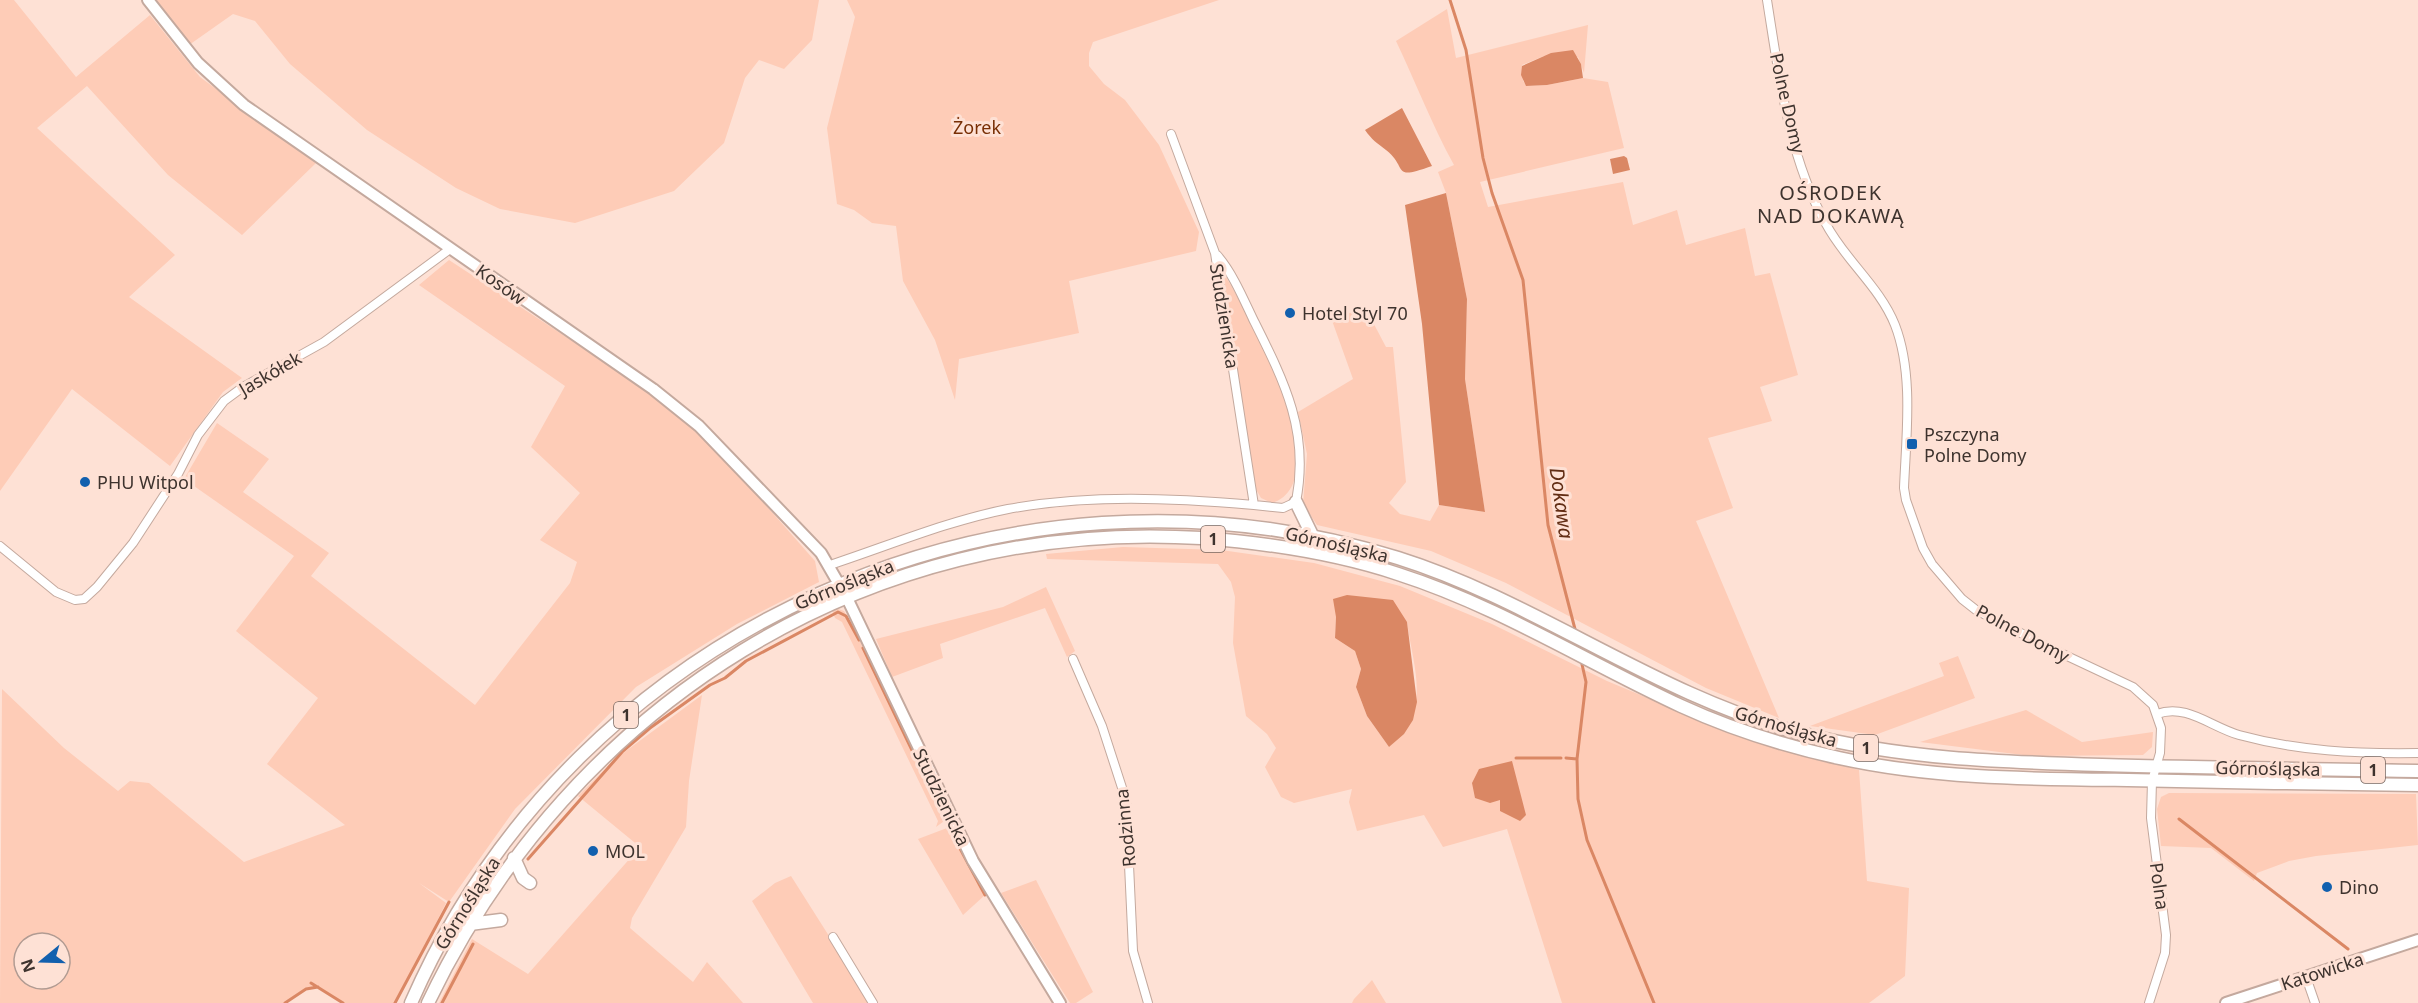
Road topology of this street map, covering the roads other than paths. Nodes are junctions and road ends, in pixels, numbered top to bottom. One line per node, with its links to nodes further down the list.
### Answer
1 (148, 0): 4 (street, Kosów)
2 (1767, 0): 14 (street, Polne Domy)
3 (1171, 134): 5 (street, Studzienicka)
4 (450, 249): 9 (street, Jaskółek); 10 (street, Kosów)
5 (1215, 253): 6 (street); 7 (street, Studzienicka)
6 (1296, 502): 7 (street); 8 (main road)
7 (1254, 505): 10 (street)
8 (1314, 537): 11 (main road, Górnośląska / 1); 16 (main road, Górnośląska / 1)
9 (0, 546)
10 (830, 565): 11 (street, Kosów)
11 (839, 584): 12 (street, Studzienicka); 27 (main road, Górnośląska / 1)
12 (847, 598): 18 (main road, Górnośląska / 1); 20 (main road, Górnośląska / 1); 30 (street, Studzienicka)
13 (1073, 660): 31 (street, Rodzinna)
14 (2157, 714): 15 (street); 16 (street)
15 (2418, 753)
16 (2156, 766): 17 (main road, Górnośląska / 1); 18 (street, Polna)
17 (2418, 771)
18 (2152, 781): 19 (main road, Górnośląska / 1); 32 (street, Polna)
19 (2418, 785)
20 (514, 858): 21 (main road); 23 (main road, Górnośląska / 1)
21 (530, 883)
22 (501, 920): 23 (main road)
23 (470, 924): 28 (main road, Górnośląska / 1)
24 (833, 937): 29 (street)
25 (2418, 940): 26 (street, Katowicka)
26 (2306, 977): 33 (street, Katowicka); 34 (street)
27 (411, 1003)
28 (428, 1003)
29 (873, 1003)
30 (1060, 1003)
31 (1148, 1003)
32 (2149, 1003)
33 (2226, 1003)
34 (2315, 1003)

